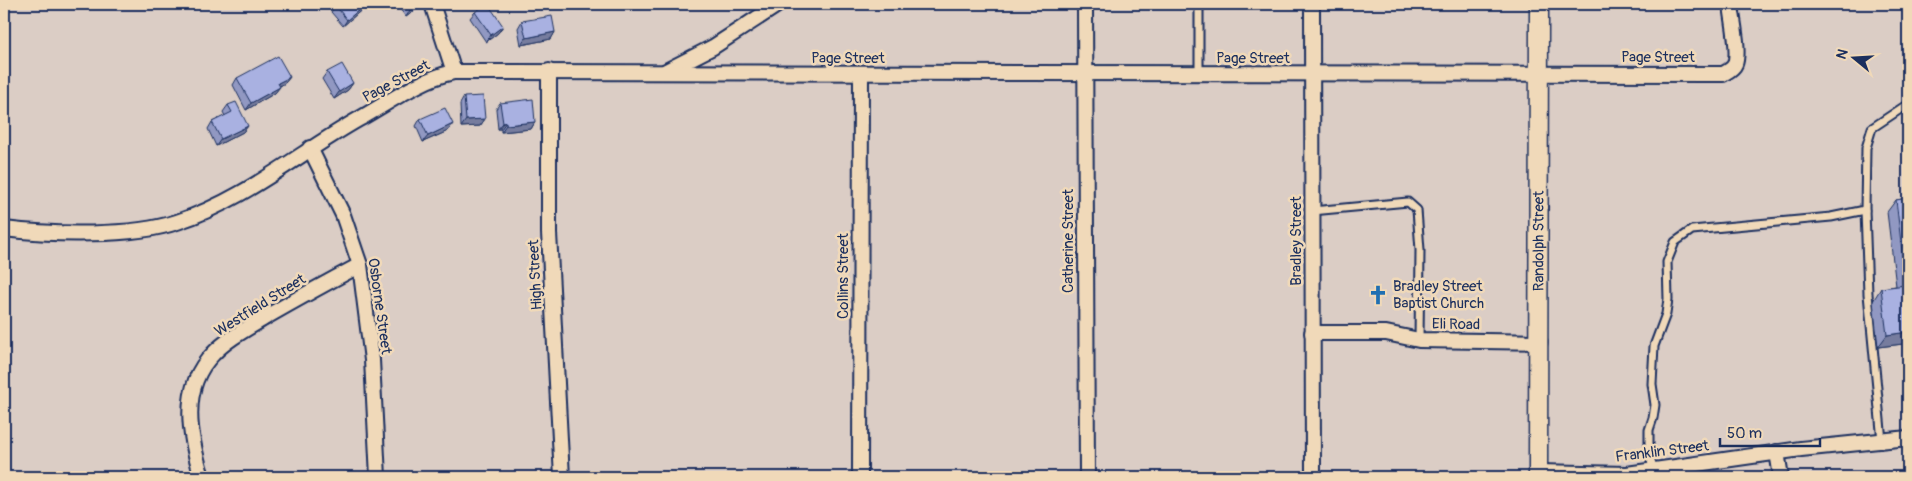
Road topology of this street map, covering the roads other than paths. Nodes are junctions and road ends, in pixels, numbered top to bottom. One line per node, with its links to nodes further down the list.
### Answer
1 (432, 4): 9 (street)
2 (779, 4): 10 (street)
3 (1085, 4): 11 (street, Catherine Street)
4 (1199, 4): 14 (lane)
5 (1312, 4): 15 (street, Bradley Street)
6 (1539, 4): 12 (street, Randolph Street)
7 (1731, 4): 12 (street, Page Street)
8 (549, 71): 9 (street, Page Street); 10 (street, Page Street); 32 (street, High Street)
9 (454, 72): 17 (street, Page Street)
10 (663, 72): 13 (street, Page Street)
11 (1084, 73): 13 (street, Page Street); 14 (street, Page Street); 34 (street, Catherine Street)
12 (1539, 73): 15 (street, Page Street); 24 (street, Randolph Street)
13 (861, 74): 33 (street, Collins Street)
14 (1199, 74): 15 (street, Page Street)
15 (1312, 74): 19 (street, Bradley Street)
16 (1908, 104): 18 (lane)
17 (310, 148): 20 (street, Page Street); 21 (street, Osborne Street)
18 (1865, 210): 26 (lane); 28 (lane)
19 (1312, 211): 22 (street, Bradley Street); 23 (lane)
20 (4, 229)
21 (360, 265): 30 (street, Westfield Street); 31 (street, Osborne Street)
22 (1312, 333): 23 (street, Eli Road); 35 (street, Bradley Street)
23 (1419, 340): 24 (street, Eli Road)
24 (1540, 342): 29 (street, Randolph Street)
25 (1908, 438): 26 (street, Franklin Street)
26 (1882, 441): 27 (street, Franklin Street)
27 (1778, 452): 28 (street, Franklin Street); 36 (street)
28 (1654, 471): 29 (street, Franklin Street)
29 (1538, 475)
30 (202, 477)
31 (378, 477)
32 (562, 477)
33 (860, 477)
34 (1087, 477)
35 (1313, 477)
36 (1781, 477)

